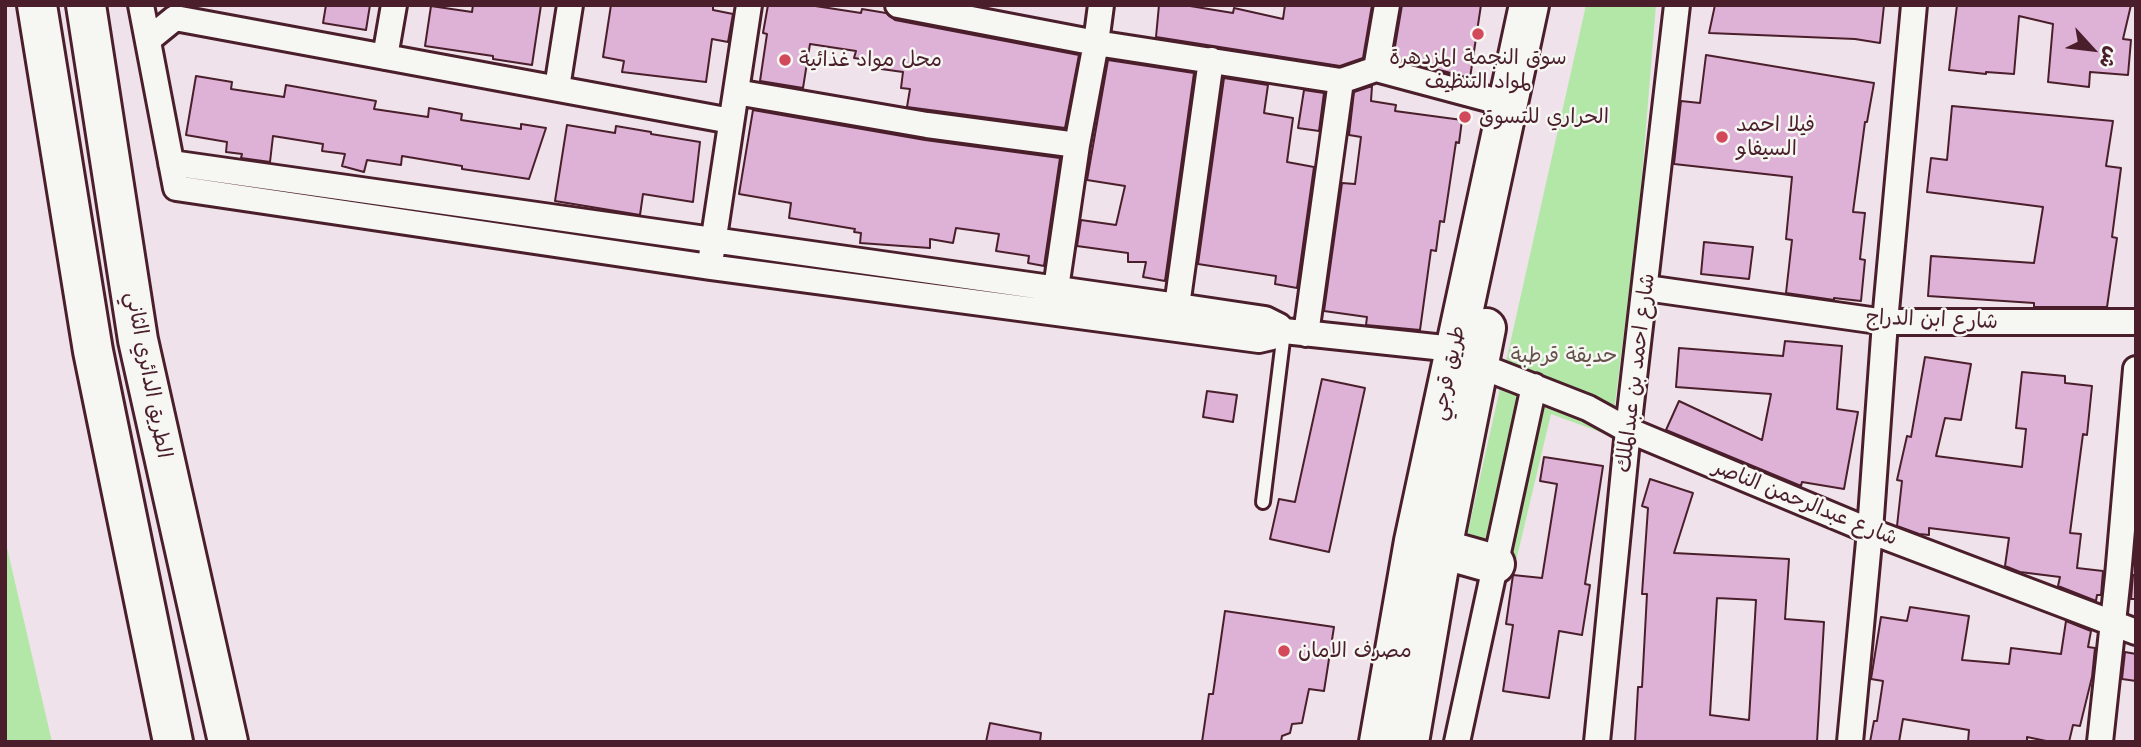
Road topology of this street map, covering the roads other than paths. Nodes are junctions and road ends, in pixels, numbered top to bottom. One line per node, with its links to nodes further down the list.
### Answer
1 (37, 5): 47 (highway)
2 (86, 5): 48 (highway, الطريق الدائري الثاني)
3 (141, 5): 16 (street)
4 (394, 5): 18 (street)
5 (569, 5): 22 (street)
6 (749, 5): 23 (street)
7 (898, 5): 15 (street)
8 (1101, 5): 17 (street)
9 (1387, 5): 20 (street)
10 (1529, 5): 24 (highway, طريق قرجي)
11 (1555, 5): 37 (highway, طريق قرجي)
12 (1676, 5): 31 (street, شارع احمد بن عبدالملك)
13 (1914, 5): 34 (street)
14 (176, 11): 16 (street); 18 (street)
15 (983, 14): 17 (street)
16 (148, 40): 27 (street)
17 (1096, 43): 19 (street); 26 (street)
18 (385, 57): 22 (street)
19 (1212, 60): 21 (street); 32 (street)
20 (1376, 69): 21 (street); 24 (street)
21 (1341, 81): 36 (street)
22 (557, 88): 25 (street)
23 (736, 92): 25 (street); 26 (street)
24 (1507, 104): 37 (highway, طريق قرجي)
25 (731, 121): 28 (street)
26 (1077, 145): 30 (street)
27 (171, 163): 28 (street); 29 (street)
28 (713, 240): 29 (street); 30 (street)
29 (710, 267): 33 (street)
30 (1056, 288): 32 (street); 33 (street)
31 (1646, 288): 34 (street, شارع ابن الدراج); 40 (street, شارع احمد بن عبدالملك)
32 (1177, 306): 36 (street)
33 (1053, 313): 36 (street)
34 (1885, 322): 35 (street, شارع ابن الدراج); 42 (street)
35 (2136, 322)
36 (1295, 332): 37 (street, شارع عبدالرحمن الناصر); 41 (lane)
37 (1466, 357): 39 (street, شارع عبدالرحمن الناصر); 43 (highway, طريق قرجي); 49 (highway, طريق قرجي)
38 (2136, 369): 45 (street)
39 (1534, 386): 40 (street, شارع عبدالرحمن الناصر); 44 (street)
40 (1628, 430): 42 (street, شارع عبدالرحمن الناصر); 52 (street, شارع احمد بن عبدالملك)
41 (1263, 502)
42 (1870, 531): 46 (street, شارع عبدالرحمن الناصر); 53 (street)
43 (1442, 550): 44 (highway); 50 (highway, طريق قرجي)
44 (1495, 564): 51 (street)
45 (2127, 576): 46 (street)
46 (2124, 628): 54 (street)
47 (173, 742)
48 (228, 742)
49 (1379, 742)
50 (1409, 742)
51 (1457, 742)
52 (1597, 742)
53 (1850, 742)
54 (2100, 742)

